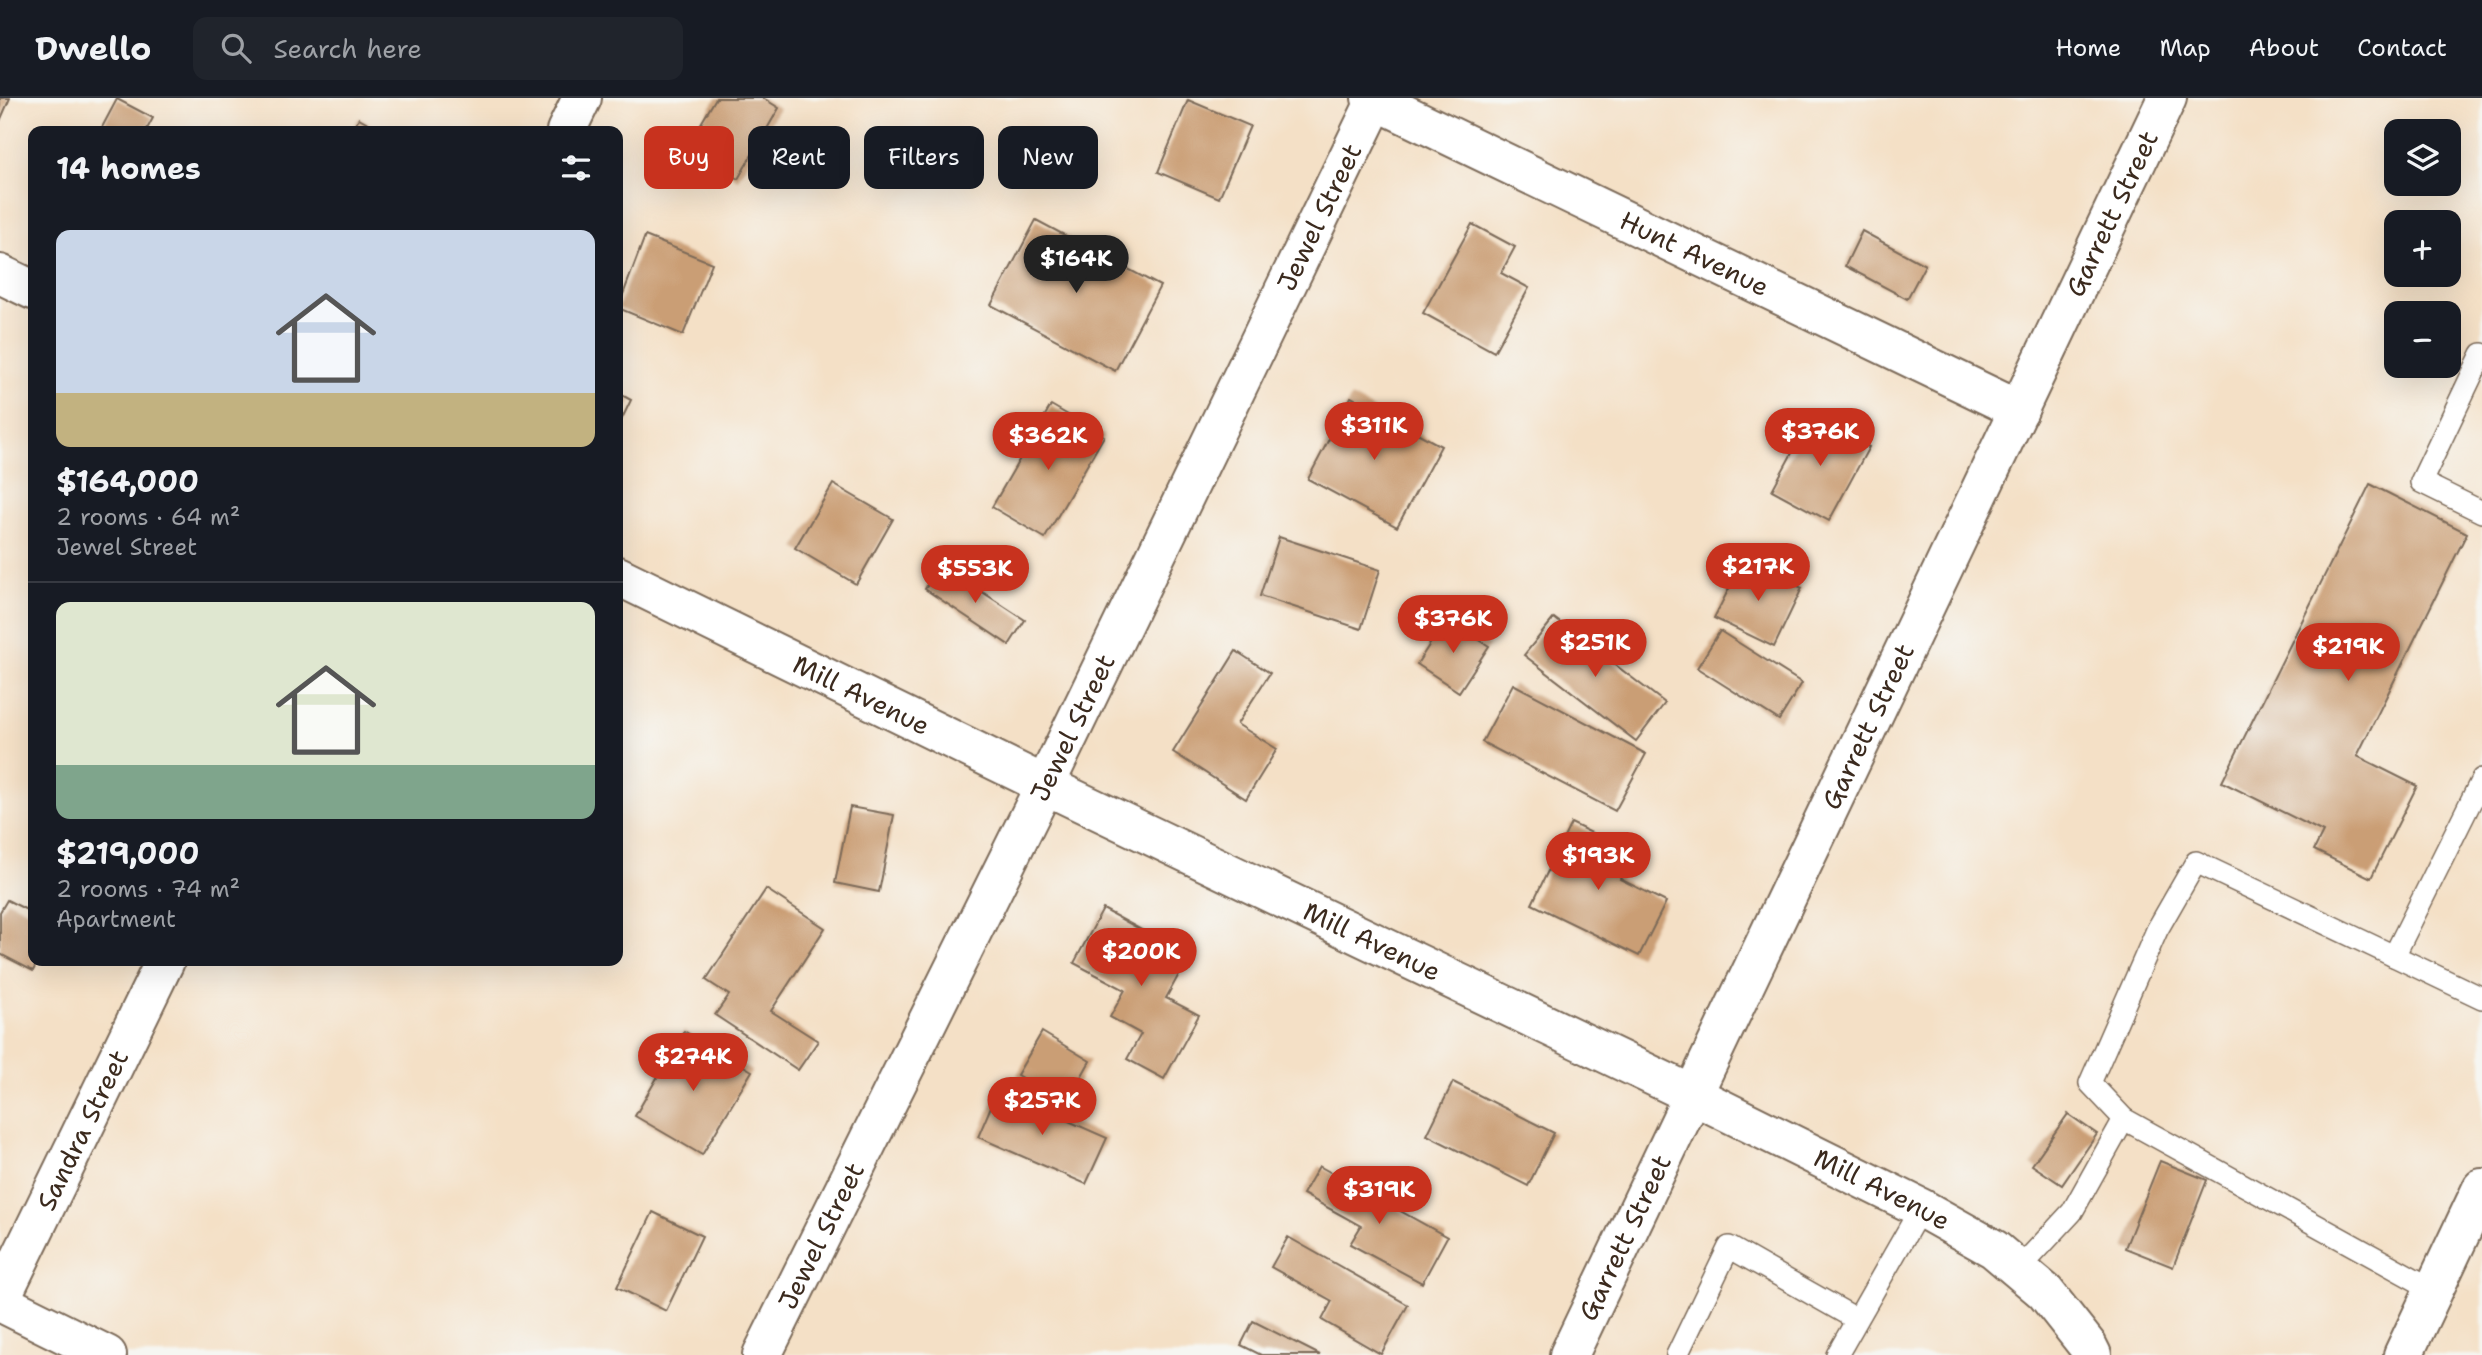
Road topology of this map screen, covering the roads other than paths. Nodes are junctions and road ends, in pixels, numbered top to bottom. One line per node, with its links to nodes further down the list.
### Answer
1 (582, 98): 4 (street)
2 (2167, 98): 8 (street, Garrett Street)
3 (1374, 99): 8 (street, Hunt Avenue); 12 (street, Jewel Street)
4 (568, 126)
5 (0, 274): 6 (street)
6 (28, 288)
7 (2482, 354): 9 (lane)
8 (2019, 410): 17 (street, Garrett Street)
9 (2482, 512)
10 (623, 578): 12 (street, Mill Avenue)
11 (2482, 779): 13 (lane)
12 (1045, 785): 17 (street, Mill Avenue); 26 (street, Jewel Street)
13 (2475, 811): 14 (lane)
14 (2394, 956): 16 (lane); 18 (lane)
15 (163, 966): 23 (street, Sandra Street)
16 (2482, 998)
17 (1693, 1095): 20 (street, Mill Avenue); 27 (street, Garrett Street)
18 (2124, 1119): 21 (lane); 22 (lane)
19 (2482, 1188): 22 (street)
20 (1921, 1208): 21 (street, Mill Avenue); 24 (lane)
21 (2018, 1270): 30 (street, Mill Avenue)
22 (2434, 1290): 31 (street)
23 (0, 1301): 25 (street)
24 (1856, 1319): 28 (lane); 29 (lane)
25 (107, 1355)
26 (762, 1355)
27 (1569, 1355)
28 (1677, 1355)
29 (1837, 1355)
30 (2092, 1355)
31 (2403, 1355)

